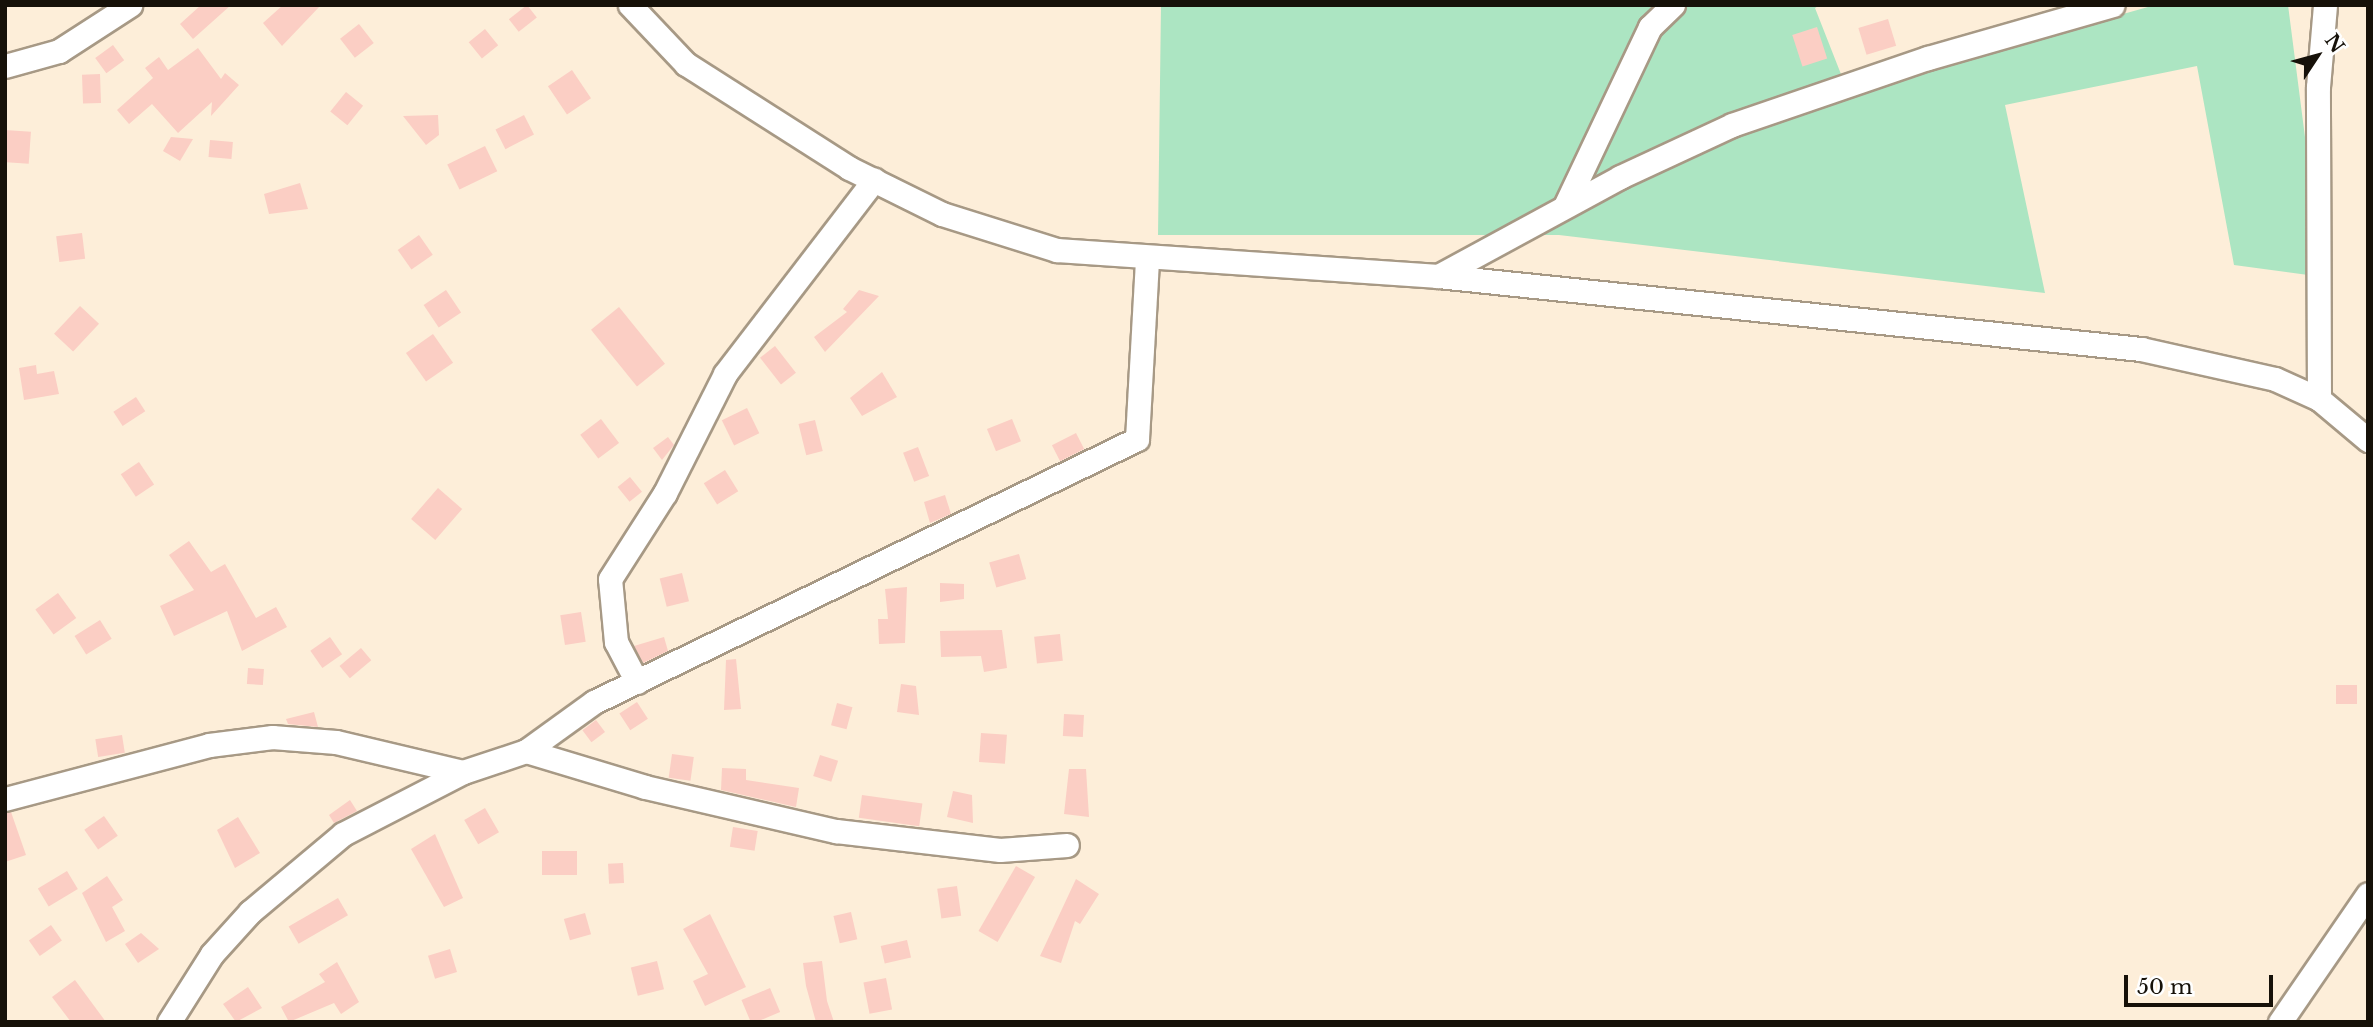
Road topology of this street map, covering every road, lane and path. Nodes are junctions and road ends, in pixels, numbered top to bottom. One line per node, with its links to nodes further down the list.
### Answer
1 (130, 5): 6 (street)
2 (630, 5): 7 (street)
3 (1673, 5): 8 (street)
4 (2113, 5): 8 (street)
5 (2325, 5): 11 (street)
6 (5, 66)
7 (874, 180): 9 (street); 13 (street)
8 (1564, 206): 10 (street)
9 (1147, 261): 10 (street); 13 (street)
10 (1438, 276): 11 (street)
11 (2319, 399): 12 (street)
12 (2368, 440)
13 (637, 681): 14 (street)
14 (526, 751): 15 (street); 17 (street)
15 (463, 772): 16 (street); 19 (street)
16 (5, 799)
17 (1067, 845)
18 (2368, 894): 20 (street)
19 (169, 1022)
20 (2280, 1022)

